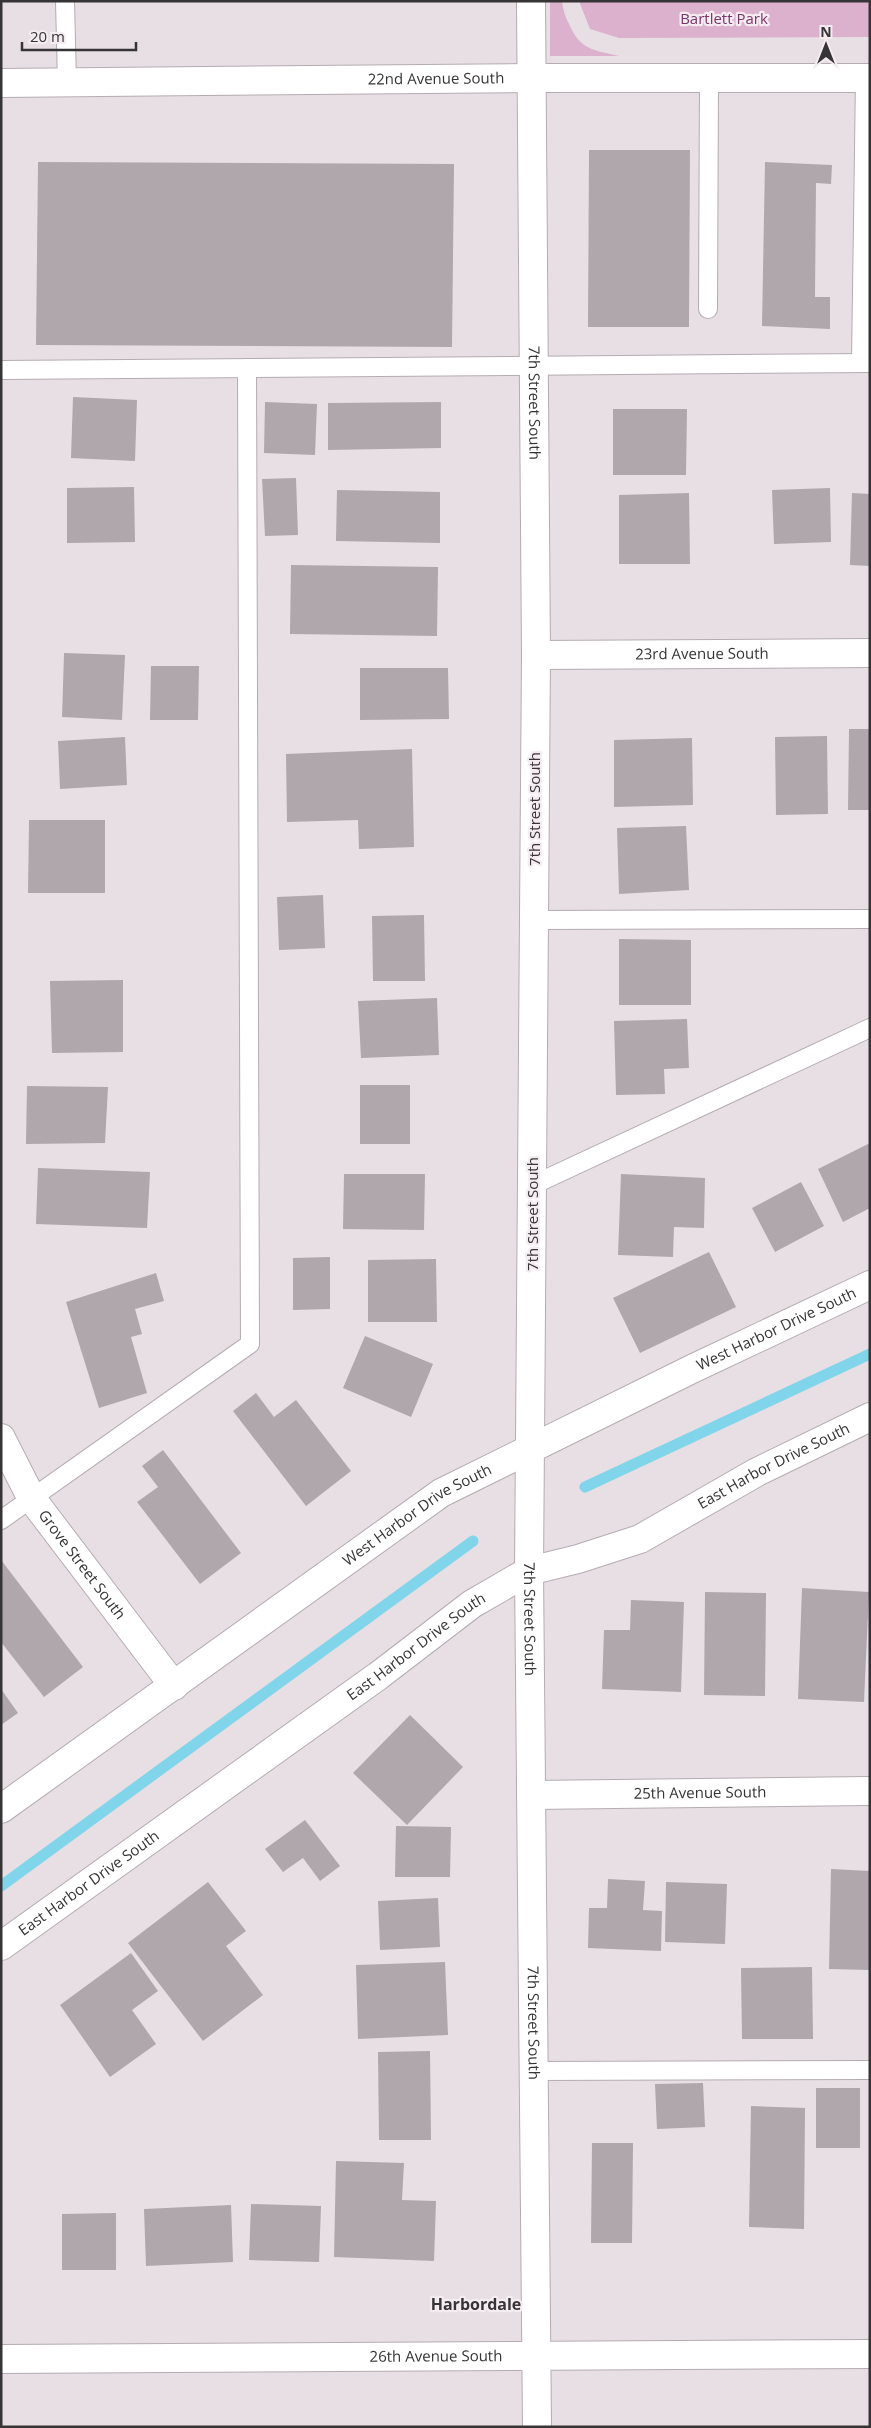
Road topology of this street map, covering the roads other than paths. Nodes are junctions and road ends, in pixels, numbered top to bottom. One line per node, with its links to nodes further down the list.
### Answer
1 (65, 1): 7 (lane)
2 (531, 1): 3 (street, 7th Street South)
3 (531, 78): 4 (street, 22nd Avenue South); 7 (street, 22nd Avenue South); 10 (street, 7th Street South)
4 (709, 78): 5 (street, 22nd Avenue South); 8 (lane)
5 (867, 78): 9 (lane)
6 (1, 83): 7 (street, 22nd Avenue South)
7 (67, 83)
8 (708, 309)
9 (865, 363): 10 (lane)
10 (533, 366): 11 (lane); 14 (street, 7th Street South)
11 (247, 368): 12 (lane); 23 (lane)
12 (1, 370)
13 (870, 653): 14 (street, 23rd Avenue South)
14 (536, 655): 16 (street, 7th Street South)
15 (870, 919): 16 (lane)
16 (534, 920): 18 (street, 7th Street South)
17 (870, 1028): 18 (lane)
18 (533, 1185): 22 (street, 7th Street South)
19 (870, 1285): 22 (street, West Harbor Drive South)
20 (870, 1417): 25 (street, East Harbor Drive South)
21 (1, 1438): 23 (street, Grove Street South)
22 (531, 1448): 25 (street, 7th Street South); 26 (street, West Harbor Drive South)
23 (32, 1499): 24 (lane); 26 (street, Grove Street South)
24 (1, 1520)
25 (528, 1571): 28 (street, 7th Street South); 30 (street, East Harbor Drive South)
26 (174, 1686): 29 (street, West Harbor Drive South)
27 (870, 1791): 28 (street, 25th Avenue South)
28 (531, 1795): 32 (street, 7th Street South)
29 (1, 1808)
30 (1, 1946)
31 (870, 2070): 32 (lane)
32 (534, 2071): 34 (street, 7th Street South)
33 (870, 2354): 34 (street, 26th Avenue South)
34 (538, 2356): 35 (street, 26th Avenue South); 36 (street, 7th Street South)
35 (1, 2359)
36 (537, 2427)

